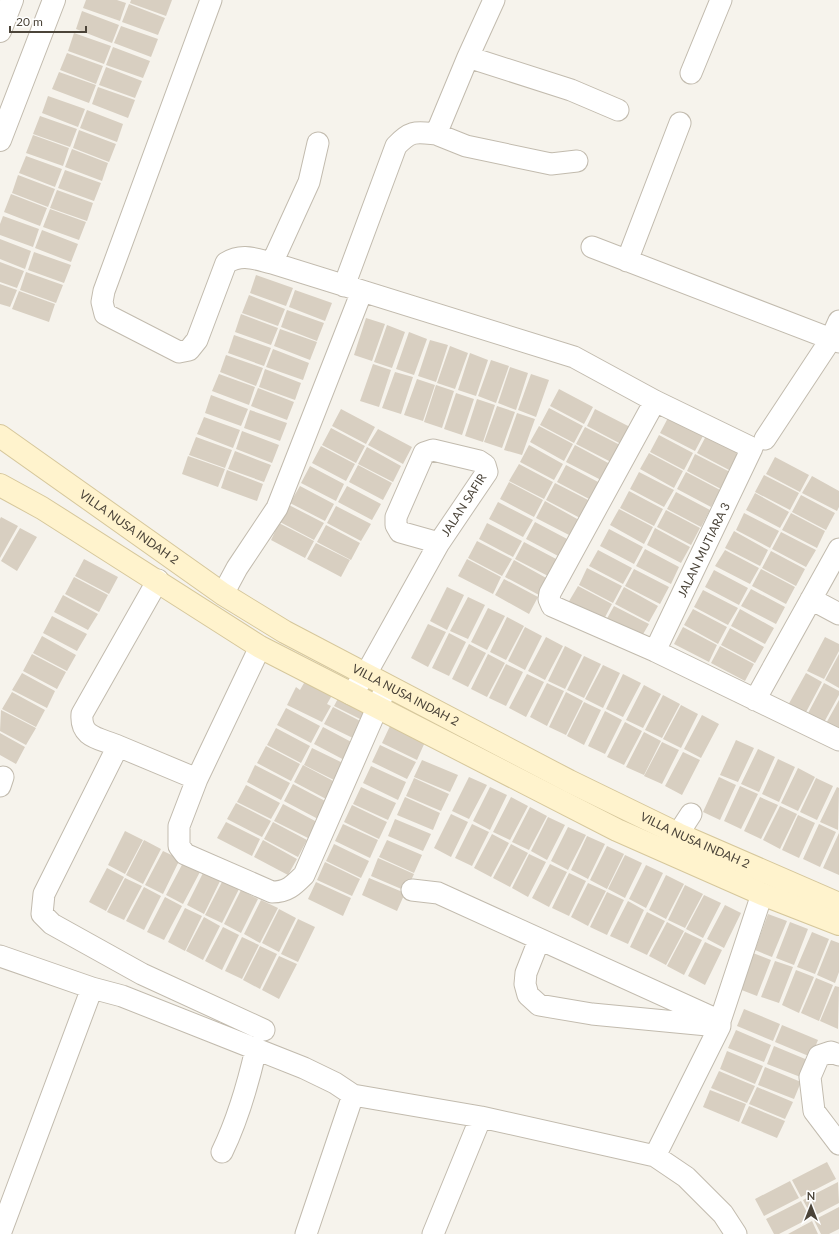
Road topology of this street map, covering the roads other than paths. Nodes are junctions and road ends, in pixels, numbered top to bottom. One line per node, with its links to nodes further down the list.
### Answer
1 (12, 0): 6 (street)
2 (54, 0): 12 (street)
3 (211, 0): 17 (street)
4 (494, 0): 7 (street)
5 (720, 0): 8 (street)
6 (0, 31)
7 (468, 57): 9 (street); 11 (street)
8 (691, 73)
9 (618, 110)
10 (680, 123): 16 (street)
11 (436, 134): 14 (street); 18 (street)
12 (0, 140)
13 (318, 143): 17 (street)
14 (577, 161)
15 (592, 247): 16 (street)
16 (627, 261): 19 (street)
17 (272, 263): 18 (street)
18 (353, 288): 20 (street); 27 (street)
19 (836, 334): 22 (street, JALAN MUTIARA 3)
20 (655, 401): 22 (street); 31 (street)
21 (0, 436): 27 (main road, VILLA NUSA INDAH 2)
22 (759, 444): 31 (street, JALAN MUTIARA 3)
23 (0, 485): 26 (main road, VILLA NUSA INDAH 2)
24 (439, 543): 24 (street, JALAN SAFIR); 32 (street, JALAN SAFIR)
25 (839, 549): 28 (street)
26 (158, 580): 30 (main road, VILLA NUSA INDAH 2); 38 (street)
27 (222, 594): 32 (main road, VILLA NUSA INDAH 2)
28 (811, 599): 29 (street); 35 (street)
29 (839, 614)
30 (260, 647): 34 (main road, VILLA NUSA INDAH 2); 39 (street)
31 (655, 651): 35 (street)
32 (366, 674): 33 (main road, VILLA NUSA INDAH 2); 34 (street, JALAN SAFIR)
33 (387, 686): 36 (street); 41 (main road, VILLA NUSA INDAH 2)
34 (351, 694): 36 (main road, VILLA NUSA INDAH 2)
35 (755, 700): 37 (street)
36 (378, 708): 39 (street); 43 (main road, VILLA NUSA INDAH 2)
37 (839, 740)
38 (118, 746): 39 (street); 50 (street)
39 (197, 779)
40 (691, 814): 41 (street)
41 (678, 834): 44 (main road, VILLA NUSA INDAH 2)
42 (412, 890): 46 (street)
43 (762, 894): 45 (main road, VILLA NUSA INDAH 2); 49 (street)
44 (839, 904)
45 (839, 924)
46 (539, 940): 49 (street); 49 (street)
47 (0, 956): 48 (street)
48 (92, 988): 51 (street); 58 (street)
49 (720, 1023): 57 (street)
50 (264, 1030)
51 (256, 1049): 53 (street); 56 (street)
52 (839, 1055): 55 (street)
53 (353, 1095): 54 (street); 59 (street)
54 (481, 1117): 57 (street); 60 (street)
55 (839, 1144)
56 (222, 1152)
57 (655, 1156): 61 (street)
58 (1, 1227)
59 (306, 1234)
60 (433, 1234)
61 (736, 1234)

